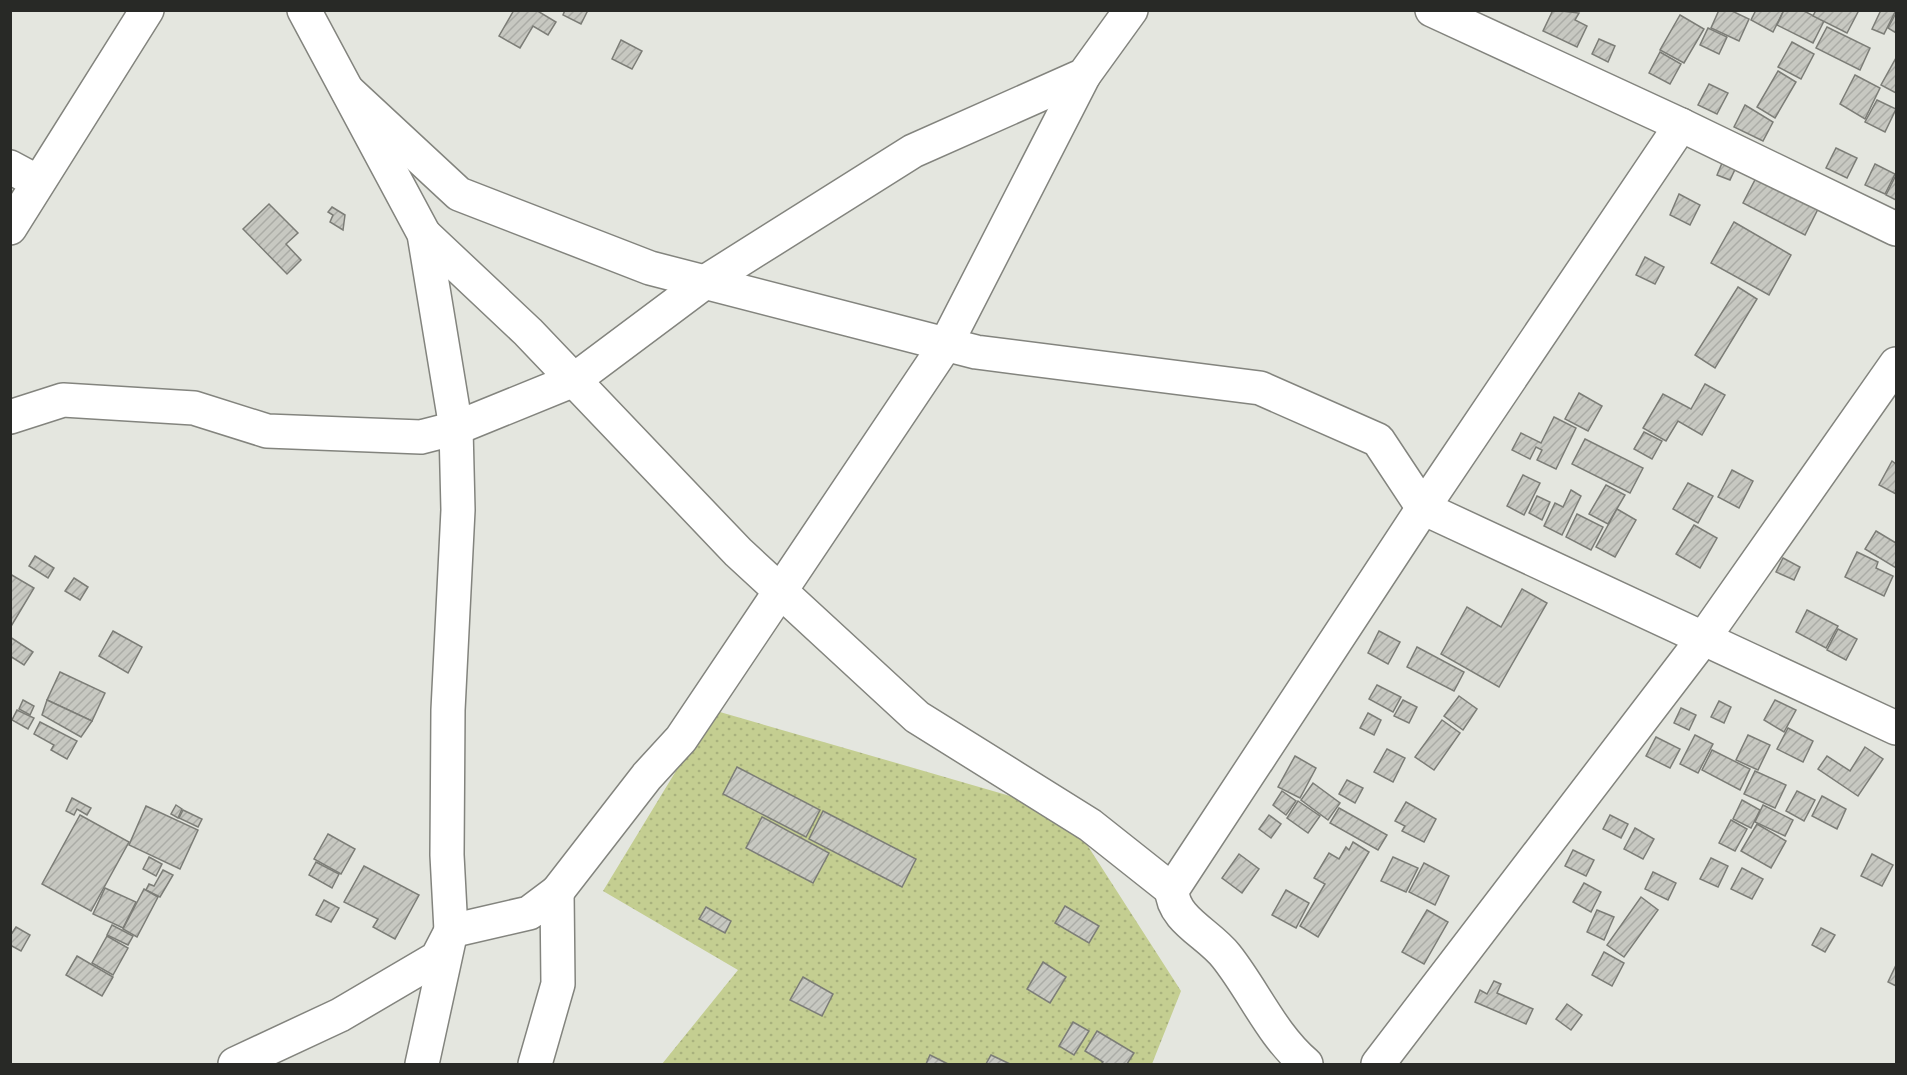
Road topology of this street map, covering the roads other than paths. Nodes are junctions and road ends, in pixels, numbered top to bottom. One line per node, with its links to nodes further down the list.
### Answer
1 (147, 10): 8 (street)
2 (304, 10): 6 (street)
3 (1131, 10): 5 (street)
4 (1432, 10): 7 (street)
5 (1084, 75): 12 (street); 13 (street)
6 (348, 92): 11 (street); 12 (street)
7 (1681, 125): 10 (street); 18 (street)
8 (24, 175): 9 (street)
9 (10, 228)
10 (1896, 229)
11 (424, 234): 15 (street); 17 (street)
12 (705, 282): 13 (street); 15 (street)
13 (946, 344): 18 (street); 19 (street)
14 (1896, 364): 20 (street)
15 (574, 380): 17 (street); 19 (street)
16 (10, 417): 17 (street)
17 (456, 428): 24 (street)
18 (1423, 508): 20 (street); 22 (street)
19 (780, 591): 22 (street); 23 (street)
20 (1703, 639): 21 (street); 29 (street)
21 (1896, 728)
22 (1172, 890): 28 (street)
23 (557, 892): 24 (street); 27 (street)
24 (451, 931): 25 (street); 26 (street)
25 (235, 1065)
26 (422, 1065)
27 (535, 1065)
28 (1305, 1065)
29 (1378, 1065)

